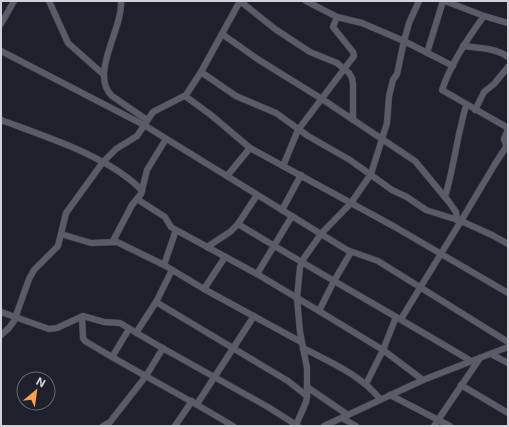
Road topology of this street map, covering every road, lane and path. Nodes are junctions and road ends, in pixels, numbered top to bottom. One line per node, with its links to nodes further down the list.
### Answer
1 (14, 1): 11 (street)
2 (49, 1): 22 (street)
3 (121, 1): 22 (street)
4 (240, 1): 12 (street); 20 (street)
5 (419, 1): 13 (street)
6 (444, 1): 8 (street); 16 (street)
7 (309, 2): 9 (street)
8 (484, 16): 10 (street); 14 (street)
9 (337, 17): 13 (street); 20 (street)
10 (508, 23)
11 (1, 24)
12 (222, 34): 21 (street); 24 (street)
13 (404, 41): 16 (street); 33 (street)
14 (463, 46): 17 (street); 18 (street)
15 (1, 50): 29 (street)
16 (427, 53): 18 (street)
17 (508, 58)
18 (453, 66): 25 (street)
19 (508, 67): 26 (street)
20 (345, 69): 24 (street); 28 (street)
21 (201, 72): 23 (street); 31 (street)
22 (104, 75): 29 (street)
23 (185, 96): 29 (street); 34 (street)
24 (322, 99): 28 (street); 31 (street)
25 (466, 106): 26 (street); 42 (street)
26 (475, 110): 30 (street)
27 (1, 120): 35 (street)
28 (353, 120): 33 (street)
29 (146, 123): 32 (street); 35 (street)
30 (508, 129): 47 (street)
31 (298, 130): 36 (street); 37 (street)
32 (166, 139): 39 (street); 40 (street)
33 (382, 139): 37 (street); 42 (street)
34 (250, 148): 36 (street); 39 (street)
35 (103, 162): 40 (street); 50 (street)
36 (283, 166): 38 (street)
37 (371, 174): 44 (street); 47 (street)
38 (301, 175): 44 (street); 45 (street)
39 (227, 176): 41 (street)
40 (142, 191): 43 (street)
41 (257, 195): 45 (street); 48 (street)
42 (445, 198): 47 (street)
43 (137, 199): 49 (street); 52 (street)
44 (351, 203): 51 (street); 57 (street)
45 (282, 210): 46 (street)
46 (292, 216): 51 (street); 54 (street)
47 (459, 221): 53 (street); 57 (street)
48 (238, 224): 54 (street); 55 (street)
49 (176, 230): 55 (street); 60 (street)
50 (61, 234): 52 (street); 72 (street)
51 (321, 234): 56 (street); 59 (street)
52 (113, 241): 60 (street)
53 (508, 244)
54 (274, 245): 59 (street); 62 (street)
55 (208, 247): 58 (street)
56 (351, 252): 63 (street); 64 (street)
57 (441, 254): 64 (street); 66 (street)
58 (225, 257): 62 (street); 65 (street)
59 (302, 262): 63 (street); 67 (street)
60 (164, 264): 61 (street)
61 (172, 270): 65 (street); 68 (street)
62 (257, 274): 67 (street)
63 (334, 281): 69 (street); 74 (street)
64 (420, 288): 74 (street); 78 (street)
65 (204, 289): 71 (street)
66 (508, 293)
67 (297, 298): 69 (street); 79 (street)
68 (156, 302): 76 (street); 82 (street)
69 (319, 311): 83 (street)
70 (1, 312): 72 (street)
71 (254, 316): 79 (street); 82 (street)
72 (16, 317): 73 (street); 77 (street)
73 (82, 317): 75 (street); 85 (street)
74 (399, 318): 83 (street); 87 (street)
75 (130, 329): 76 (street); 85 (street)
76 (136, 333): 81 (street)
77 (1, 335)
78 (508, 342)
79 (302, 345): 92 (street); 94 (street)
80 (508, 347): 84 (street)
81 (163, 348): 89 (street); 90 (street)
82 (233, 348): 90 (street); 96 (street)
83 (383, 350): 91 (street); 92 (street)
84 (491, 354): 86 (street); 88 (street)
85 (112, 357): 89 (street)
86 (481, 358): 87 (street); 93 (street)
87 (471, 361): 91 (street)
88 (508, 363)
89 (146, 376): 98 (street); 103 (street)
90 (215, 376): 98 (street); 102 (street)
91 (423, 380): 95 (street)
92 (366, 384): 97 (street)
93 (461, 386): 99 (street); 101 (street)
94 (307, 387): 96 (street); 100 (street)
95 (390, 395): 97 (street); 101 (street)
96 (308, 396): 102 (street)
97 (380, 399): 100 (street)
98 (195, 403): 104 (street); 105 (street)
99 (508, 413)
100 (345, 416): 106 (street); 107 (street)
101 (438, 420): 108 (street); 109 (street)
102 (297, 425)
103 (103, 426)
104 (175, 426)
105 (233, 426)
106 (324, 426)
107 (356, 426)
108 (434, 426)
109 (450, 426)

